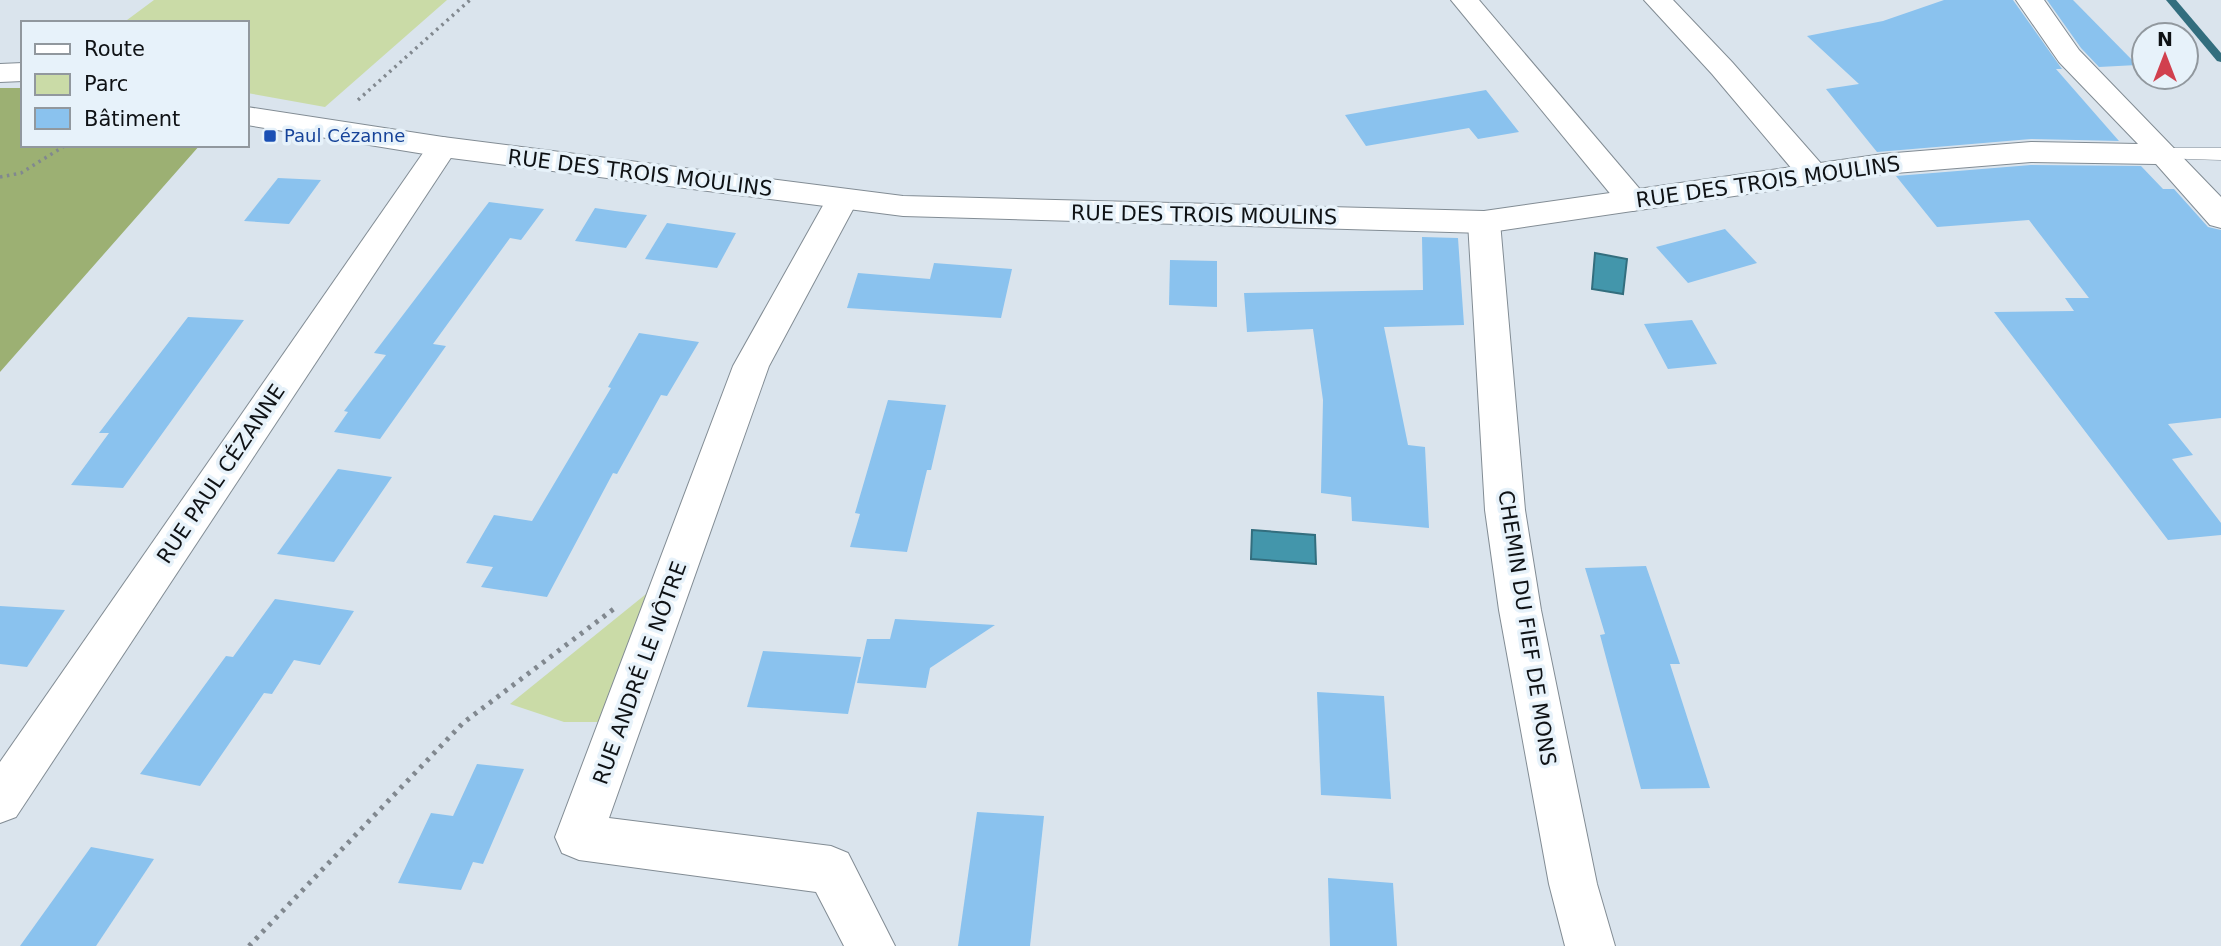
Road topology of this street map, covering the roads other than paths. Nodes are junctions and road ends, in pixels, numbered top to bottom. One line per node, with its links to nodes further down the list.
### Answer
1 (1465, 0): 12 (street)
2 (1658, 0): 10 (street)
3 (2030, 0): 9 (street)
4 (21, 72): 5 (street)
5 (0, 73)
6 (248, 116): 7 (street, RUE DES TROIS MOULINS)
7 (443, 147): 11 (street, RUE DES TROIS MOULINS); 15 (street, RUE PAUL CÉZANNE)
8 (2221, 154): 9 (lane)
9 (2163, 155): 10 (street, RUE DES TROIS MOULINS); 13 (street)
10 (1814, 175): 12 (street, RUE DES TROIS MOULINS)
11 (842, 200): 14 (street, RUE DES TROIS MOULINS); 16 (street, RUE ANDRÉ LE NÔTRE)
12 (1633, 201): 14 (street, RUE DES TROIS MOULINS)
13 (2221, 216)
14 (1484, 222): 17 (street, CHEMIN DU FIEF DE MONS)
15 (0, 801)
16 (870, 946)
17 (1590, 946)

